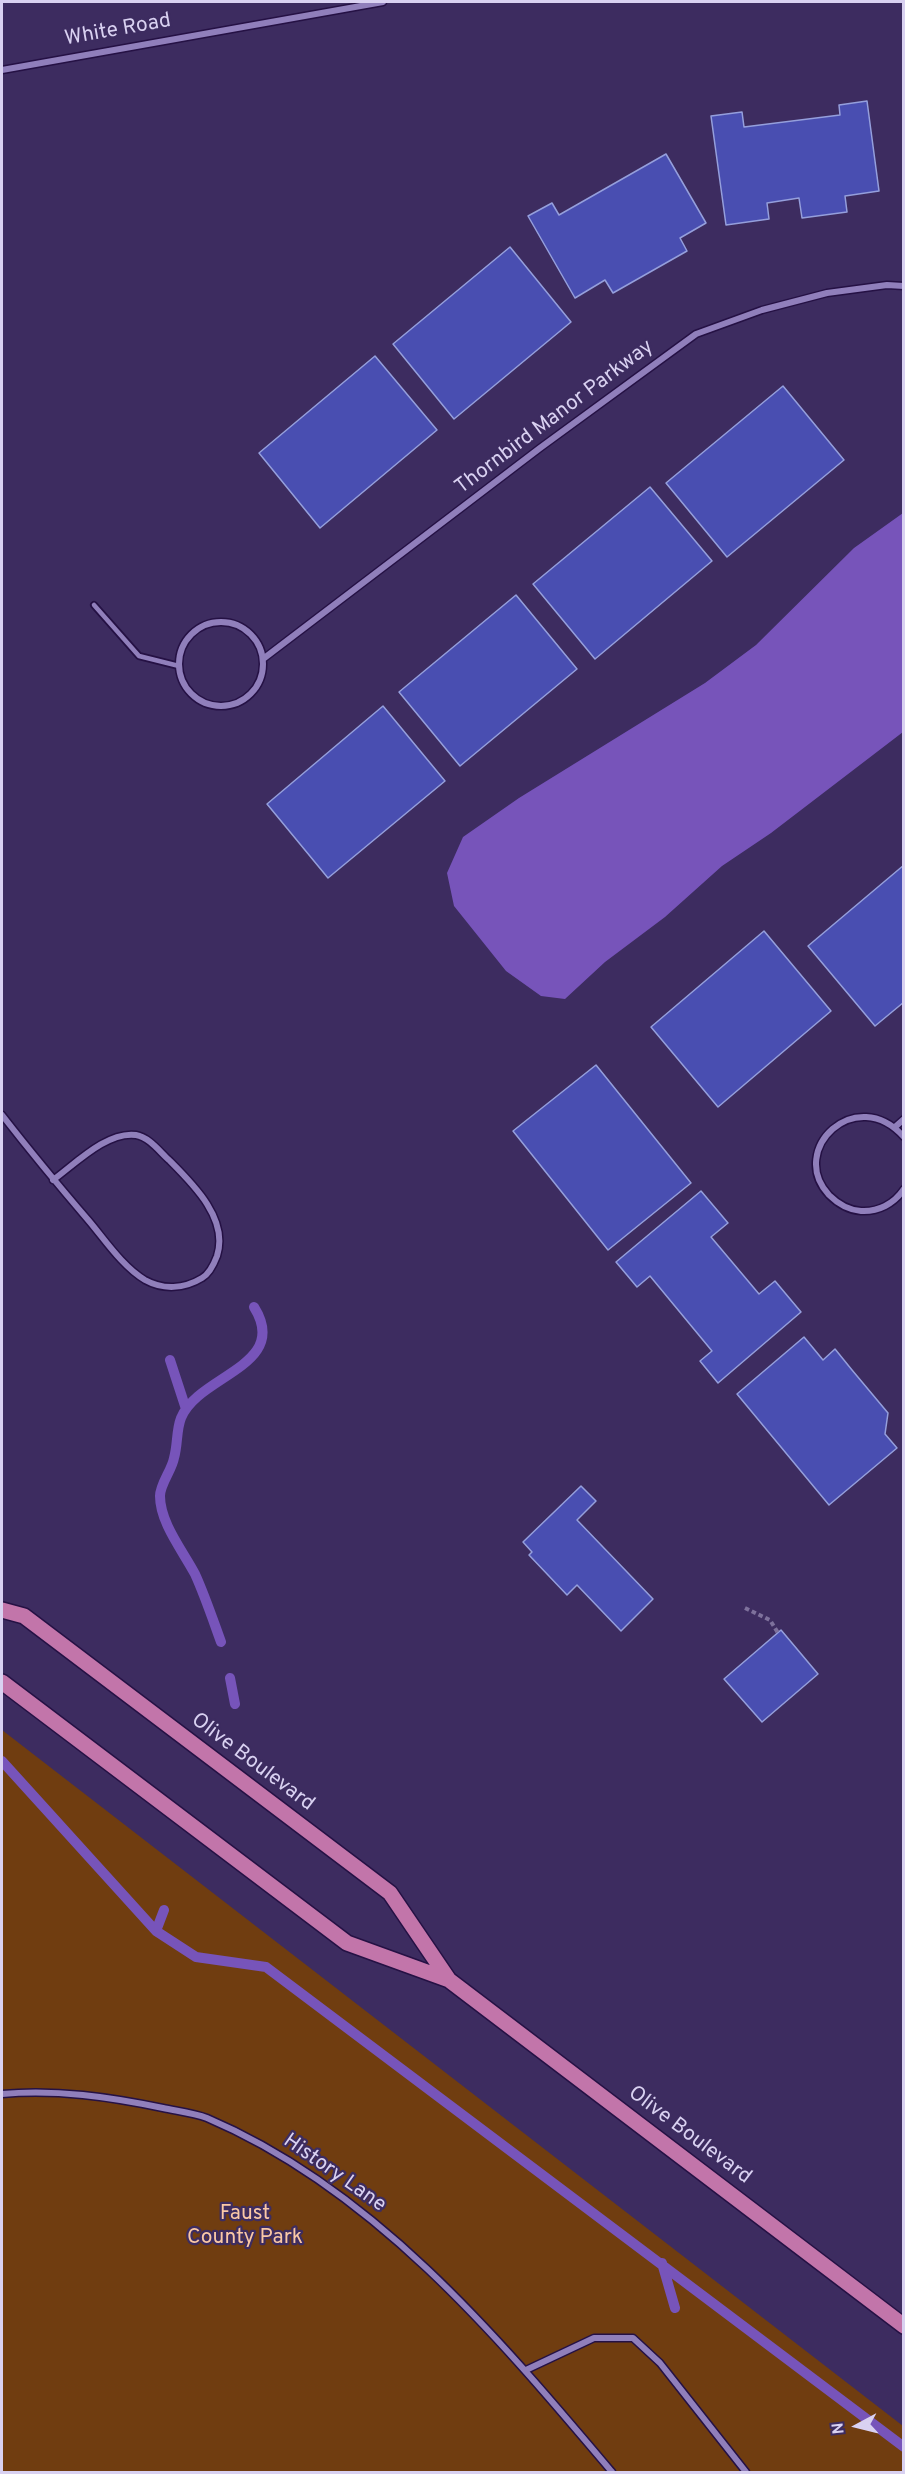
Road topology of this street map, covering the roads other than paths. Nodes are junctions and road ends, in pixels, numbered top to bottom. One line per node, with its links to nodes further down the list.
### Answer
1 (383, 2): 2 (street, White Road)
2 (2, 70)
3 (903, 286): 5 (street, Thornbird Manor Parkway)
4 (94, 604): 6 (lane)
5 (263, 659): 6 (street); 6 (street)
6 (179, 666)
7 (2, 1115): 11 (street)
8 (903, 1119): 9 (street)
9 (895, 1126): 10 (street); 12 (street)
10 (903, 1137)
11 (53, 1180): 11 (street)
12 (903, 1190)
13 (2, 1610): 15 (main road, Olive Boulevard)
14 (2, 1682): 15 (main road, Olive Boulevard)
15 (449, 1980): 17 (main road, Olive Boulevard)
16 (2, 2094): 18 (street, History Lane)
17 (903, 2326)
18 (526, 2370): 19 (street, History Lane); 20 (street)
19 (612, 2472)
20 (746, 2472)

